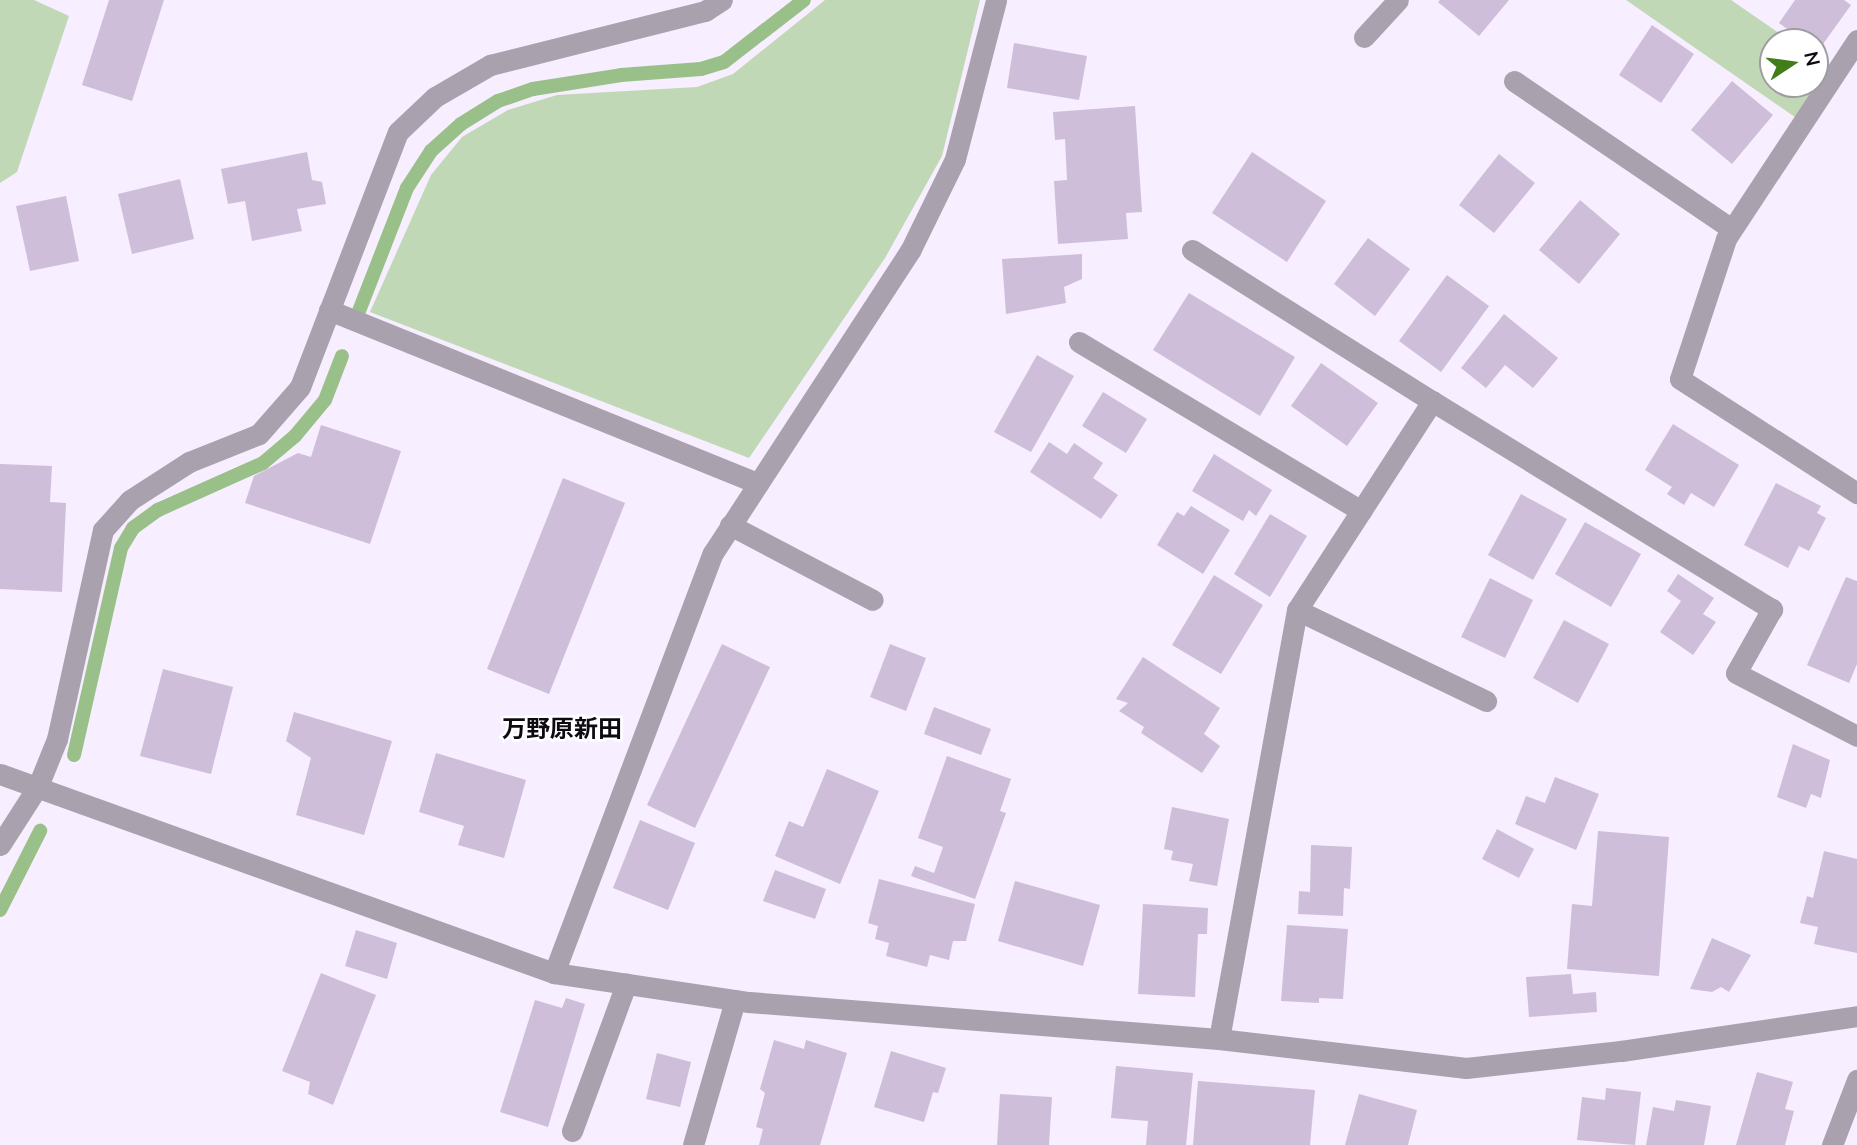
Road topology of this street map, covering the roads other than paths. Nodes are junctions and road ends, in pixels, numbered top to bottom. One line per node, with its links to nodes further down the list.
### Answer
1 (722, 0): 9 (street)
2 (996, 0): 12 (street)
3 (1398, 0): 4 (street)
4 (1364, 37)
5 (1857, 40): 7 (street)
6 (1514, 81): 7 (street)
7 (1732, 229): 13 (street)
8 (1192, 250): 11 (street)
9 (329, 310): 12 (street); 21 (street)
10 (1079, 342): 14 (street)
11 (1432, 401): 14 (street); 19 (street)
12 (758, 483): 15 (street)
13 (1857, 493)
14 (1361, 511): 17 (street)
15 (730, 525): 16 (street); 23 (street)
16 (873, 600)
17 (1297, 610): 18 (street); 27 (street)
18 (1486, 701)
19 (1857, 736)
20 (0, 774): 21 (street)
21 (38, 786): 22 (street); 23 (street)
22 (0, 845)
23 (554, 973): 24 (street)
24 (626, 984): 25 (street); 29 (street)
25 (735, 1000): 27 (street); 30 (street)
26 (1857, 1016): 27 (street)
27 (1219, 1039)
28 (1857, 1080): 31 (street)
29 (572, 1131)
30 (693, 1145)
31 (1832, 1145)

